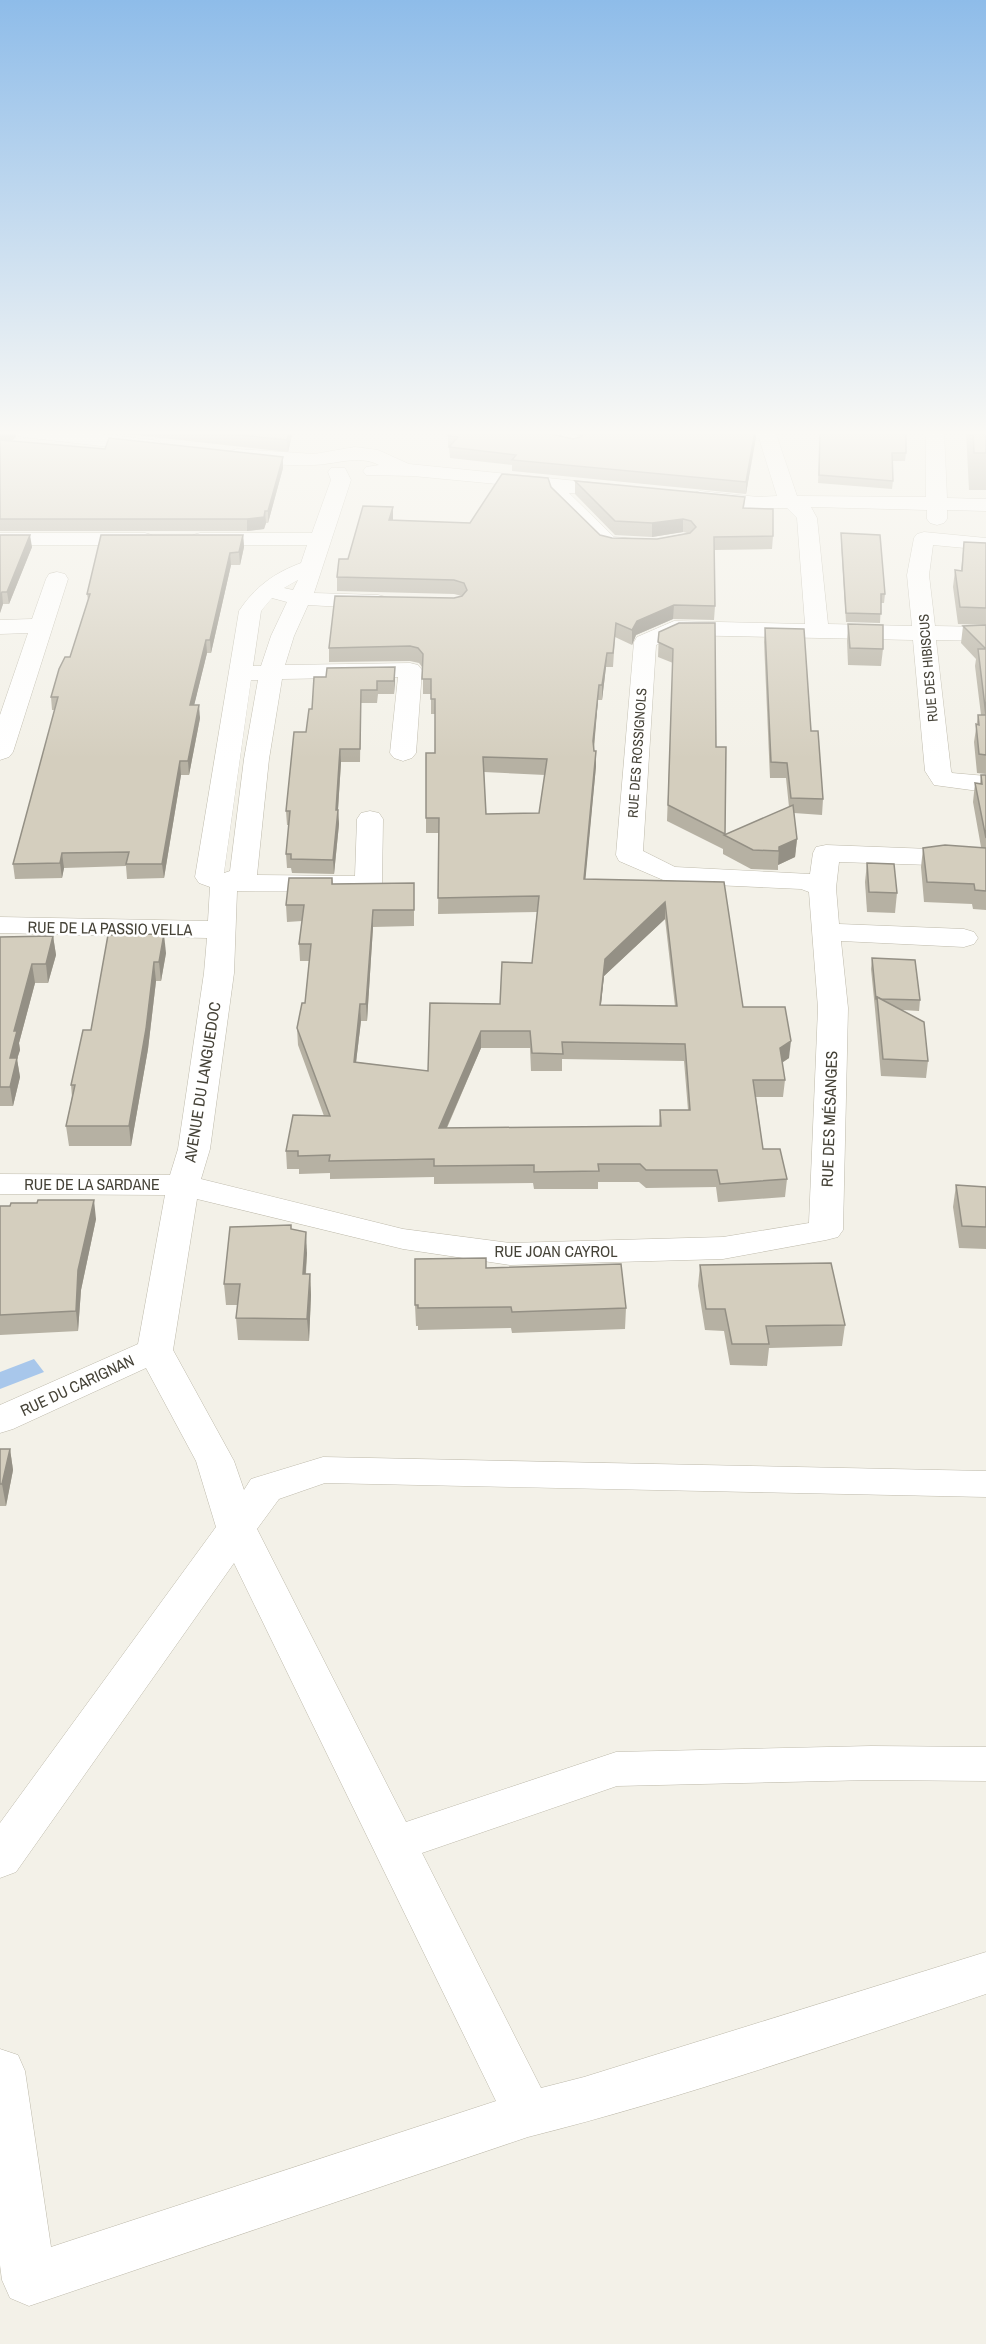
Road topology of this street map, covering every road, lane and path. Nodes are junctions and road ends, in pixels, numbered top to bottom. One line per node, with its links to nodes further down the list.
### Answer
1 (320, 540): 8 (street)
2 (605, 540): 6 (street)
3 (809, 540): 15 (street)
4 (924, 540): 16 (street, RUE DES HIBISCUS)
5 (949, 540): 7 (street, RUE DES HIBISCUS)
6 (662, 543)
7 (986, 544)
8 (310, 567): 10 (street); 11 (street)
9 (57, 579): 13 (street)
10 (264, 592): 11 (street); 18 (street)
11 (302, 598): 12 (street); 19 (street)
12 (399, 603)
13 (43, 626): 14 (street); 20 (street)
14 (0, 627)
15 (817, 631): 16 (street); 26 (street, RUE DES ROSSIGNOLS)
16 (924, 634): 17 (street); 22 (street, RUE DES HIBISCUS)
17 (986, 634)
18 (241, 673): 19 (street); 25 (street)
19 (272, 673): 21 (street); 25 (street)
20 (0, 752)
21 (403, 753)
22 (986, 784)
23 (370, 819): 25 (street)
24 (932, 857): 26 (street)
25 (224, 883): 28 (street, AVENUE DU LANGUEDOC)
26 (822, 888): 29 (street)
27 (0, 925): 28 (street, RUE DE LA PASSIO VELLA)
28 (221, 930): 32 (street, AVENUE DU LANGUEDOC)
29 (826, 932): 30 (street); 33 (street, RUE DES MÉSANGES)
30 (964, 938)
31 (0, 1184): 32 (street, RUE DE LA SARDANE)
32 (183, 1185): 33 (street, RUE JOAN CAYROL); 34 (street, AVENUE DU LANGUEDOC)
33 (826, 1230)
34 (155, 1350): 35 (street, RUE DU CARIGNAN); 37 (street)
35 (0, 1420)
36 (986, 1484): 37 (street)
37 (236, 1527): 39 (street); 40 (street)
38 (986, 1764): 39 (street)
39 (394, 1844): 43 (street)
40 (0, 1859)
41 (986, 1973): 43 (street)
42 (0, 2071): 43 (street)
43 (528, 2114)

